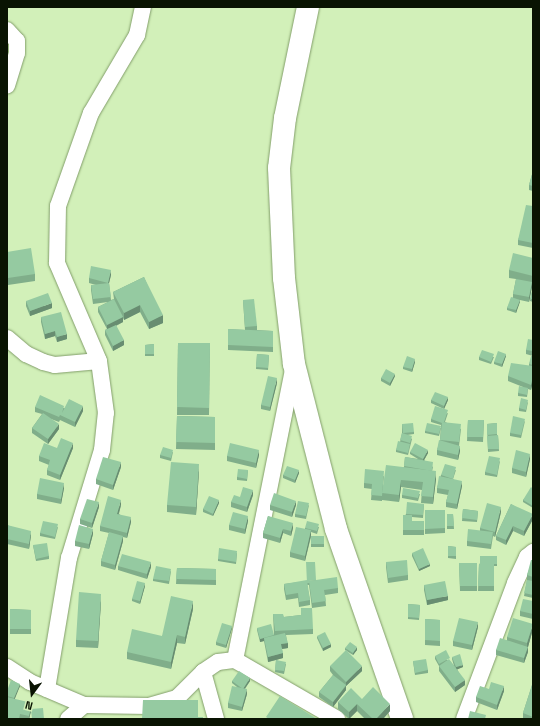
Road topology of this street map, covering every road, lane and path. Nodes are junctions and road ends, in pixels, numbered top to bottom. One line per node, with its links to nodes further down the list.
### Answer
1 (143, 7): 6 (street)
2 (308, 7): 7 (highway)
3 (7, 30): 4 (street)
4 (7, 85)
5 (7, 338): 6 (street)
6 (99, 361): 12 (street)
7 (294, 364): 9 (street); 17 (highway)
8 (533, 552): 18 (street)
9 (235, 660): 11 (street); 16 (street)
10 (7, 667): 12 (street)
11 (203, 672): 13 (street); 15 (street)
12 (47, 689): 13 (street)
13 (84, 705): 14 (street)
14 (68, 719)
15 (216, 719)
16 (337, 719)
17 (402, 719)
18 (464, 719)

